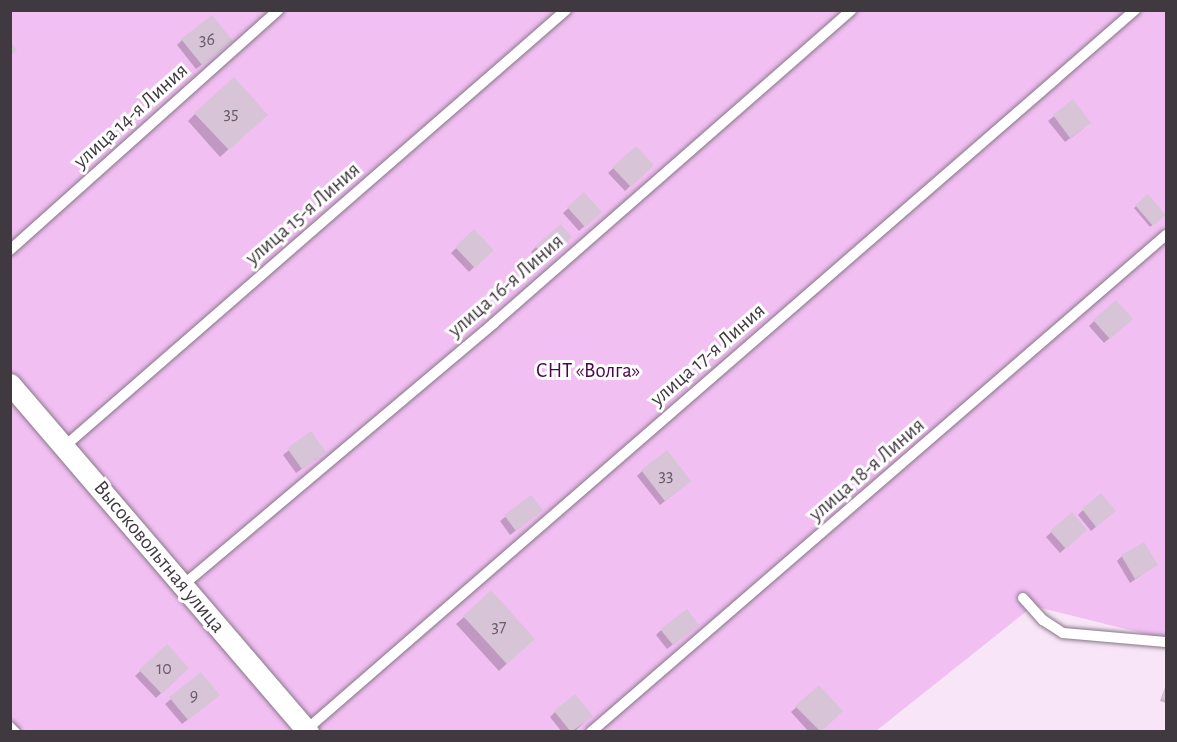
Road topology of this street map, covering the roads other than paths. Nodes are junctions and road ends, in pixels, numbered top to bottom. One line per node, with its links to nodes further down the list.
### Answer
1 (278, 10): 6 (lane, улица 14-я Линия)
2 (566, 10): 8 (lane, улица 15-я Линия)
3 (851, 10): 9 (lane, улица 16-я Линия)
4 (1135, 10): 13 (lane, улица 17-я Линия)
5 (1167, 235): 15 (lane, улица 18-я Линия)
6 (10, 250)
7 (10, 384): 8 (street, Высоковольтная улица)
8 (65, 446): 9 (street, Высоковольтная улица)
9 (182, 586): 13 (street, Высоковольтная улица)
10 (1023, 598): 11 (lane)
11 (1167, 642)
12 (10, 727): 14 (lane)
13 (307, 731)
14 (15, 732)
15 (591, 732)

